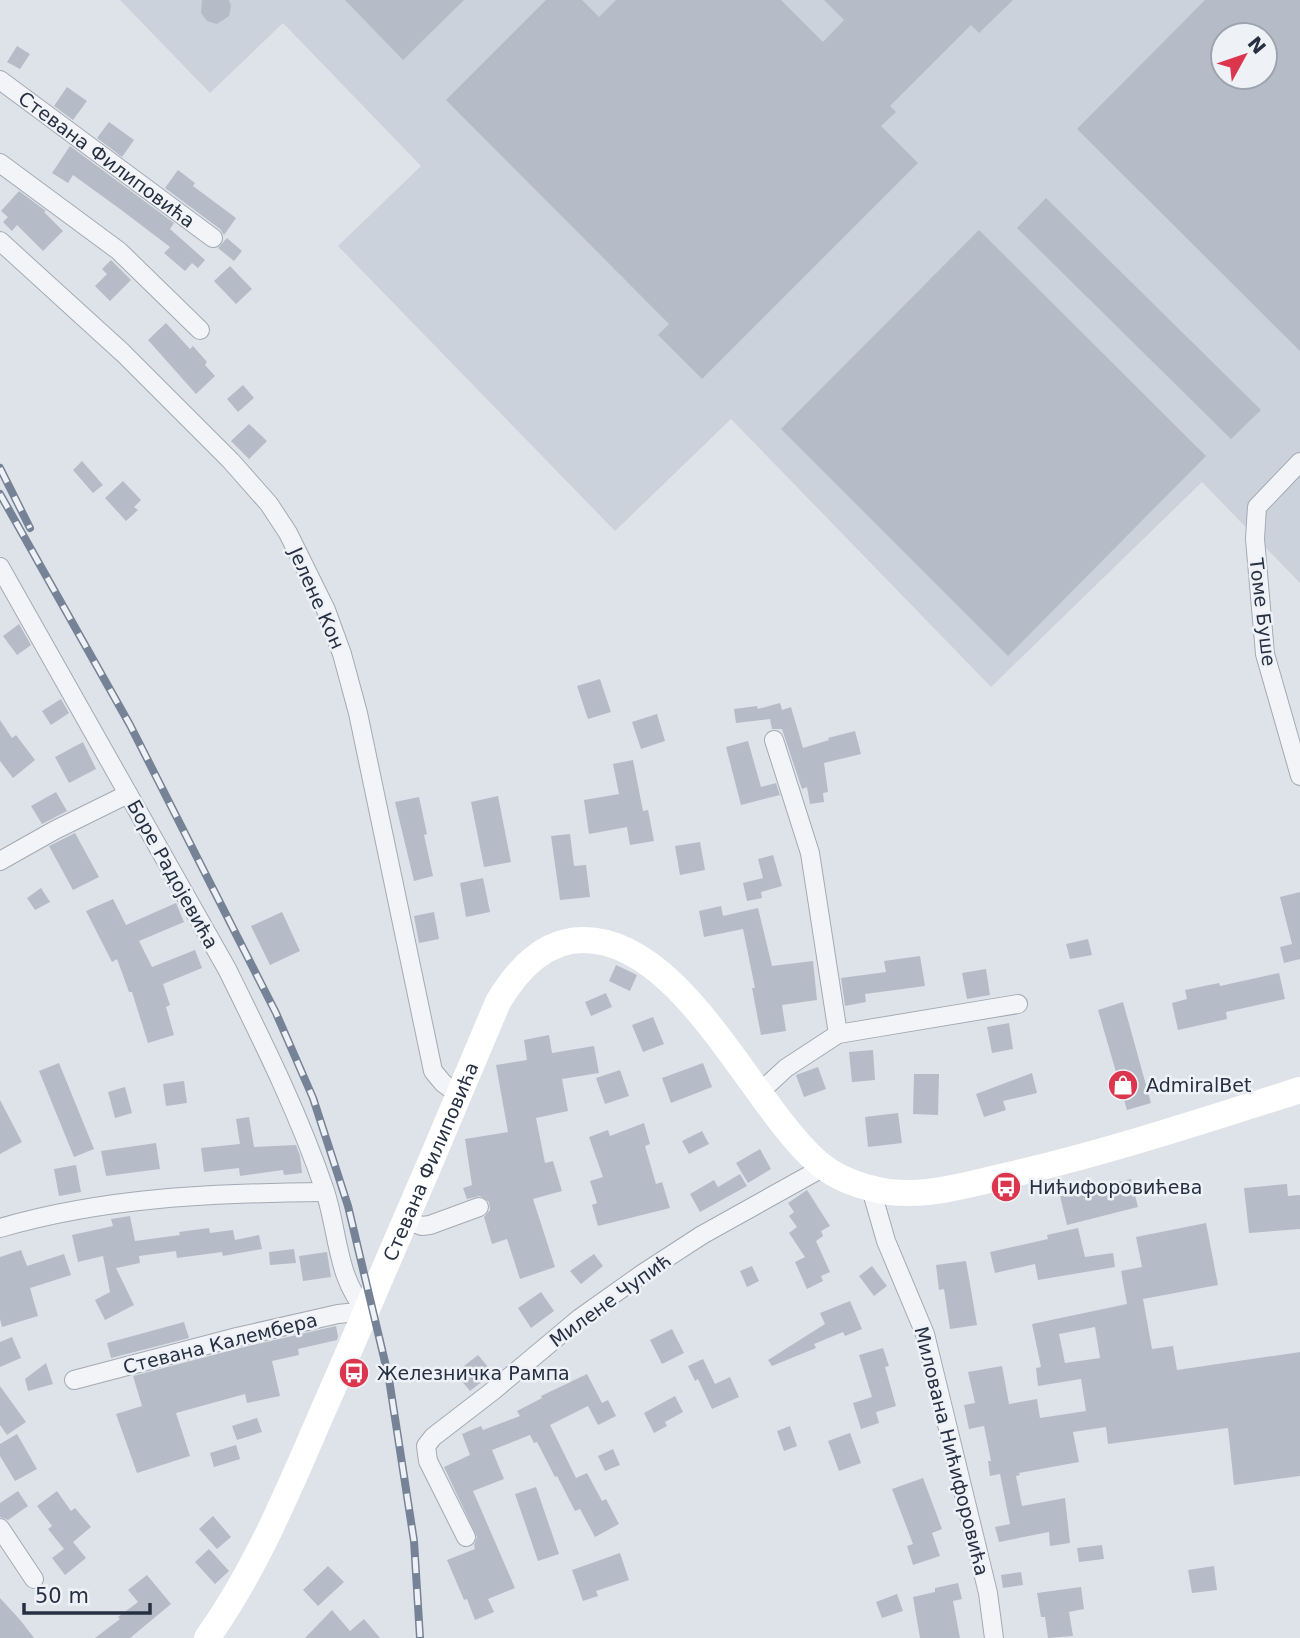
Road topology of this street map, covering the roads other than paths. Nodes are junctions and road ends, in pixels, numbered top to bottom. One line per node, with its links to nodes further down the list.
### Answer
1 (0, 80): 3 (street, Стевана Филиповића)
2 (0, 163): 5 (street)
3 (213, 238)
4 (0, 241): 16 (street, Јелене Кон)
5 (200, 330)
6 (1300, 462): 9 (street, Томе Буше)
7 (0, 567): 10 (street, Боре Радојевића)
8 (774, 740): 13 (street)
9 (1300, 776)
10 (128, 794): 11 (street); 19 (street, Боре Радојевића)
11 (0, 861)
12 (1018, 1004): 13 (street)
13 (838, 1034): 15 (street)
14 (1300, 1090): 18 (main road, Стевана Филиповића)
15 (760, 1092): 16 (main road, Стевана Филиповића); 17 (main road, Стевана Филиповића)
16 (459, 1095): 21 (main road, Стевана Филиповића)
17 (824, 1167): 18 (main road, Стевана Филиповића); 26 (street, Милене Чупић)
18 (871, 1189): 29 (street, Милована Нићифоровића)
19 (325, 1192): 22 (street); 23 (street, Боре Радојевића)
20 (479, 1207): 21 (street)
21 (407, 1221): 23 (main road, Стевана Филиповића)
22 (0, 1228)
23 (367, 1311): 24 (street, Стевана Калембера); 28 (main road, Стевана Филиповића)
24 (74, 1380)
25 (0, 1528): 27 (street)
26 (466, 1537)
27 (34, 1579)
28 (207, 1638)
29 (994, 1638)

